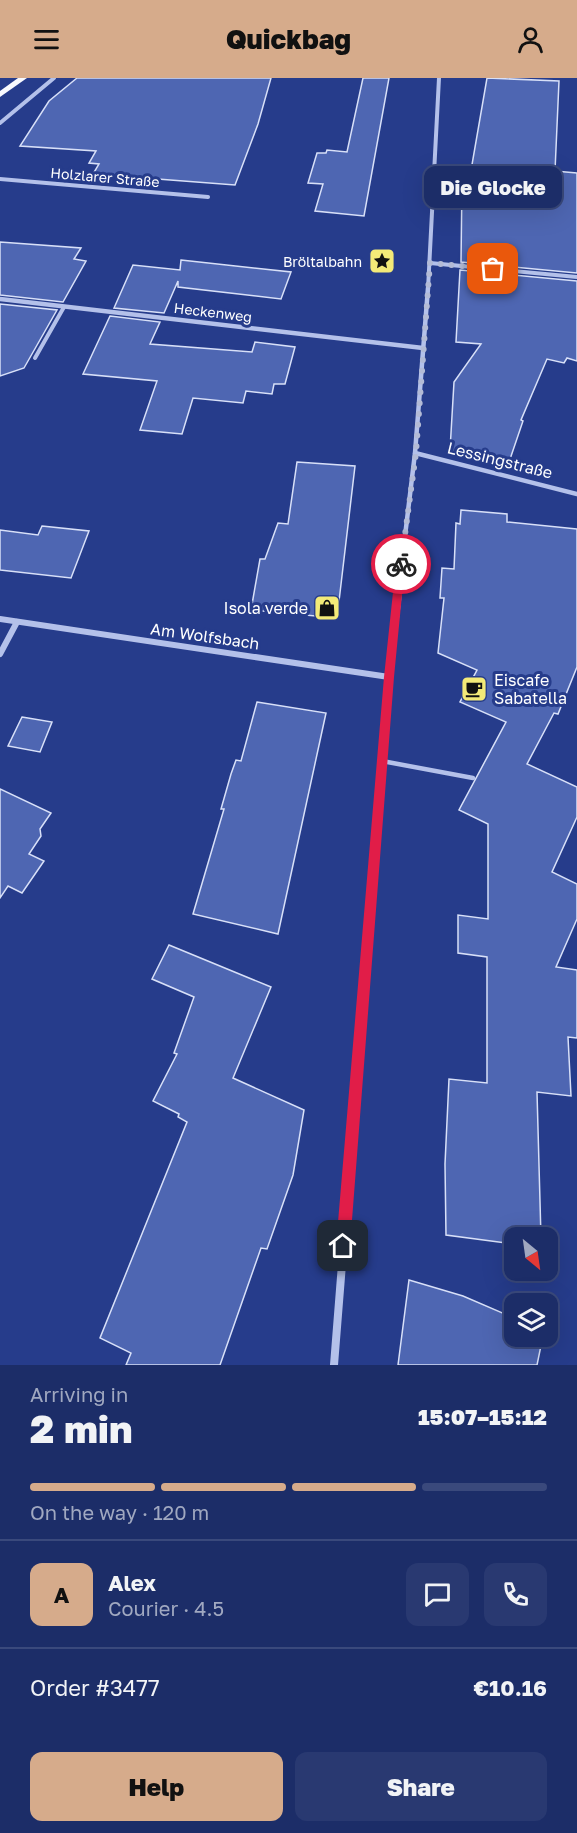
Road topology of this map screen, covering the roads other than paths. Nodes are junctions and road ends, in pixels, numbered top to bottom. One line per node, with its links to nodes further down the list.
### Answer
1 (22, 78): 4 (main road)
2 (54, 78): 5 (street)
3 (439, 78): 8 (street)
4 (0, 95)
5 (0, 123)
6 (0, 178): 7 (street, Holzlarer Straße)
7 (208, 197)
8 (430, 263): 9 (street); 12 (street)
9 (577, 277)
10 (0, 299): 11 (street, Heckenweg)
11 (64, 306): 12 (street, Heckenweg); 13 (lane)
12 (423, 348): 14 (street)
13 (35, 358)
14 (416, 453): 15 (street, Lessingstraße); 19 (street)
15 (577, 494)
16 (0, 619): 17 (street, Am Wolfsbach)
17 (17, 622): 18 (street); 19 (street, Am Wolfsbach)
18 (0, 654)
19 (389, 677): 20 (street)
20 (382, 761): 21 (lane); 22 (street)
21 (473, 778)
22 (333, 1365)

